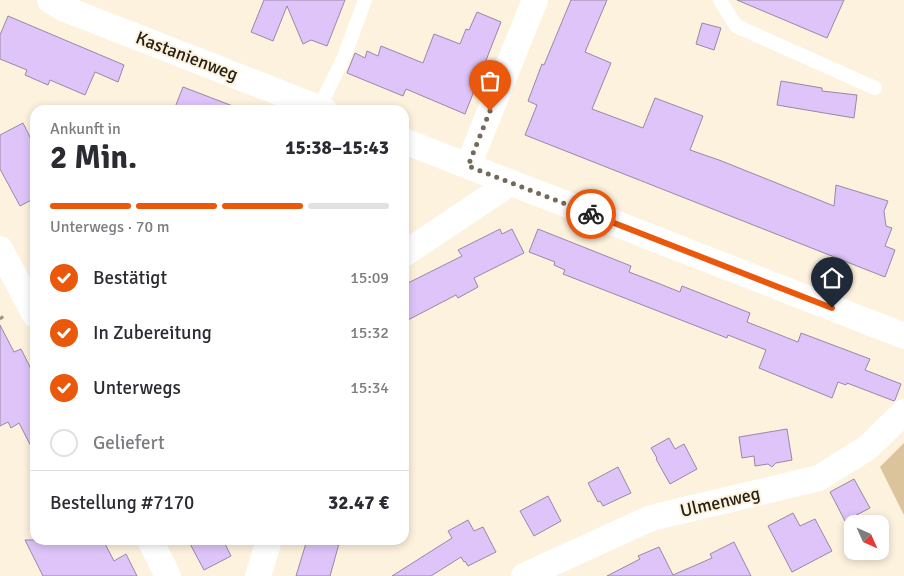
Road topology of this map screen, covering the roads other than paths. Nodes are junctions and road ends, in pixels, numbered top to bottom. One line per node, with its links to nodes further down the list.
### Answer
1 (50, 0): 6 (street, Kastanienweg)
2 (365, 0): 7 (lane)
3 (535, 0): 9 (street)
4 (720, 0): 5 (lane)
5 (875, 88)
6 (312, 105)
7 (324, 105)
8 (409, 143): 9 (street)
9 (468, 166): 10 (street)
10 (510, 183): 12 (street); 14 (street)
11 (0, 249): 13 (street)
12 (409, 251)
13 (30, 306)
14 (904, 336)
15 (904, 412): 20 (street, Ulmenweg)
16 (152, 545): 18 (street)
17 (267, 545): 19 (street)
18 (168, 576)
19 (258, 576)
20 (524, 576)

